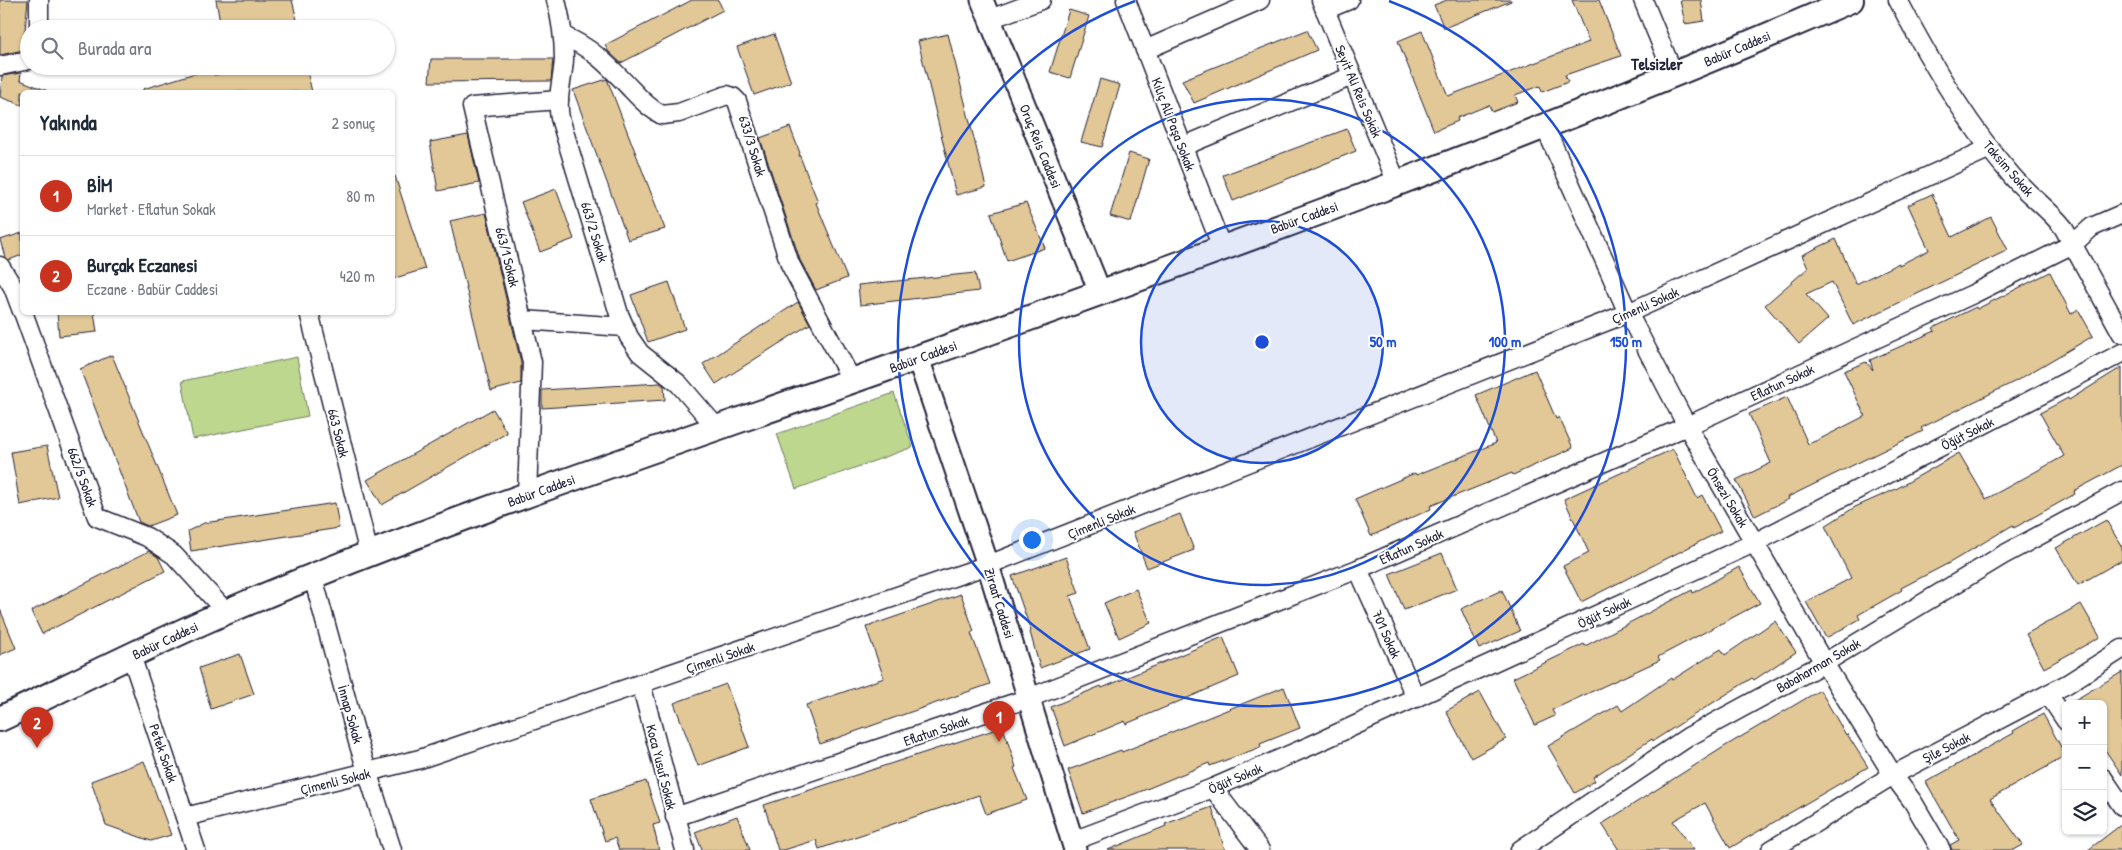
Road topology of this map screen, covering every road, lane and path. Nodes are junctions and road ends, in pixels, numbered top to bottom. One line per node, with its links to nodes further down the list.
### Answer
1 (39, 0): 12 (street)
2 (556, 0): 13 (street, 663/2 Sokak)
3 (1040, 0): 11 (street)
4 (1126, 0): 14 (street, Kılıç Ali Paşa Sokak)
5 (1260, 0): 14 (street)
6 (1349, 0): 10 (street)
7 (1643, 0): 17 (street)
8 (1850, 0): 17 (main road, Babür Caddesi)
9 (1898, 0): 22 (street, Taksim Sokak)
10 (1323, 5): 18 (street, Seyit Ali Reis Sokak)
11 (986, 10): 28 (street, Oruç Reis Caddesi)
12 (39, 20)
13 (562, 36): 19 (street, 663/2 Sokak); 38 (street, 633/3 Sokak)
14 (1145, 50): 21 (street, Kılıç Ali Paşa Sokak)
15 (20, 62): 16 (street)
16 (0, 66)
17 (1674, 75): 20 (main road, Babür Caddesi)
18 (1352, 76): 21 (street); 23 (street, Seyit Ali Reis Sokak)
19 (559, 100): 33 (street, 663/1 Sokak); 34 (street, 663/2 Sokak)
20 (1545, 127): 23 (main road, Babür Caddesi); 30 (street, Önsezi Sokak)
21 (1184, 146): 26 (street, Kılıç Ali Paşa Sokak)
22 (1990, 148): 25 (street, Taksim Sokak); 30 (street, Çimenli Sokak)
23 (1397, 183): 26 (main road, Babür Caddesi)
24 (2122, 214): 25 (street, Eflatun Sokak)
25 (2073, 244): 35 (street, Taksim Sokak); 39 (street, Eflatun Sokak)
26 (1222, 248): 28 (main road, Babür Caddesi)
27 (0, 266): 29 (street, 662/5 Sokak)
28 (1100, 292): 37 (main road, Babür Caddesi)
29 (20, 304)
30 (1628, 313): 39 (street, Önsezi Sokak); 45 (street, Çimenli Sokak)
31 (24, 315): 48 (street, 662/5 Sokak)
32 (310, 315): 44 (street, 663 Sokak)
33 (523, 320): 34 (street); 42 (street, 663/1 Sokak)
34 (624, 327): 40 (street, 663/2 Sokak)
35 (2122, 334)
36 (2122, 353): 43 (street, Öğüt Sokak)
37 (918, 358): 38 (main road, Babür Caddesi); 45 (street, Ziraat Caddesi)
38 (852, 381): 40 (main road, Babür Caddesi)
39 (1687, 426): 43 (street, Önsezi Sokak); 46 (street, Eflatun Sokak)
40 (717, 428): 42 (main road, Babür Caddesi)
41 (2122, 491): 51 (street, Babaharman Sokak)
42 (527, 495): 44 (main road, Babür Caddesi)
43 (1756, 542): 51 (street, Önsezi Sokak); 55 (street, Öğüt Sokak)
44 (369, 554): 47 (main road, Babür Caddesi)
45 (988, 565): 52 (street, Çimenli Sokak); 54 (street, Ziraat Caddesi)
46 (1358, 569): 54 (street, Eflatun Sokak); 55 (street, 701 Sokak)
47 (314, 577): 48 (main road, Babür Caddesi); 58 (street, İnnap Sokak)
48 (226, 612): 50 (main road, Babür Caddesi)
49 (2122, 649): 53 (street, Şile Sokak)
50 (131, 656): 57 (main road, Babür Caddesi); 63 (street, Petek Sokak)
51 (1824, 663): 59 (street, Önsezi Sokak); 70 (street, Babaharman Sokak)
52 (640, 684): 58 (street, Çimenli Sokak); 64 (street, Koca Yusuf Sokak)
53 (2048, 694): 56 (street); 59 (street, Şile Sokak)
54 (1030, 698): 64 (street, Eflatun Sokak); 65 (street, Ziraat Caddesi)
55 (1416, 698): 61 (street, Öğüt Sokak)
56 (2062, 716)
57 (0, 719)
58 (369, 773): 63 (street, Çimenli Sokak); 67 (street, İnnap Sokak)
59 (1893, 775): 71 (street, Şile Sokak); 72 (street, Önsezi Sokak)
60 (2107, 784): 62 (street)
61 (1213, 788): 65 (street, Öğüt Sokak); 69 (street)
62 (2122, 806)
63 (185, 817): 66 (street, Petek Sokak)
64 (675, 817): 68 (street, Koca Yusuf Sokak)
65 (1074, 845)
66 (196, 850)
67 (392, 850)
68 (685, 850)
69 (1260, 850)
70 (1520, 850)
71 (1772, 850)
72 (1941, 850)

